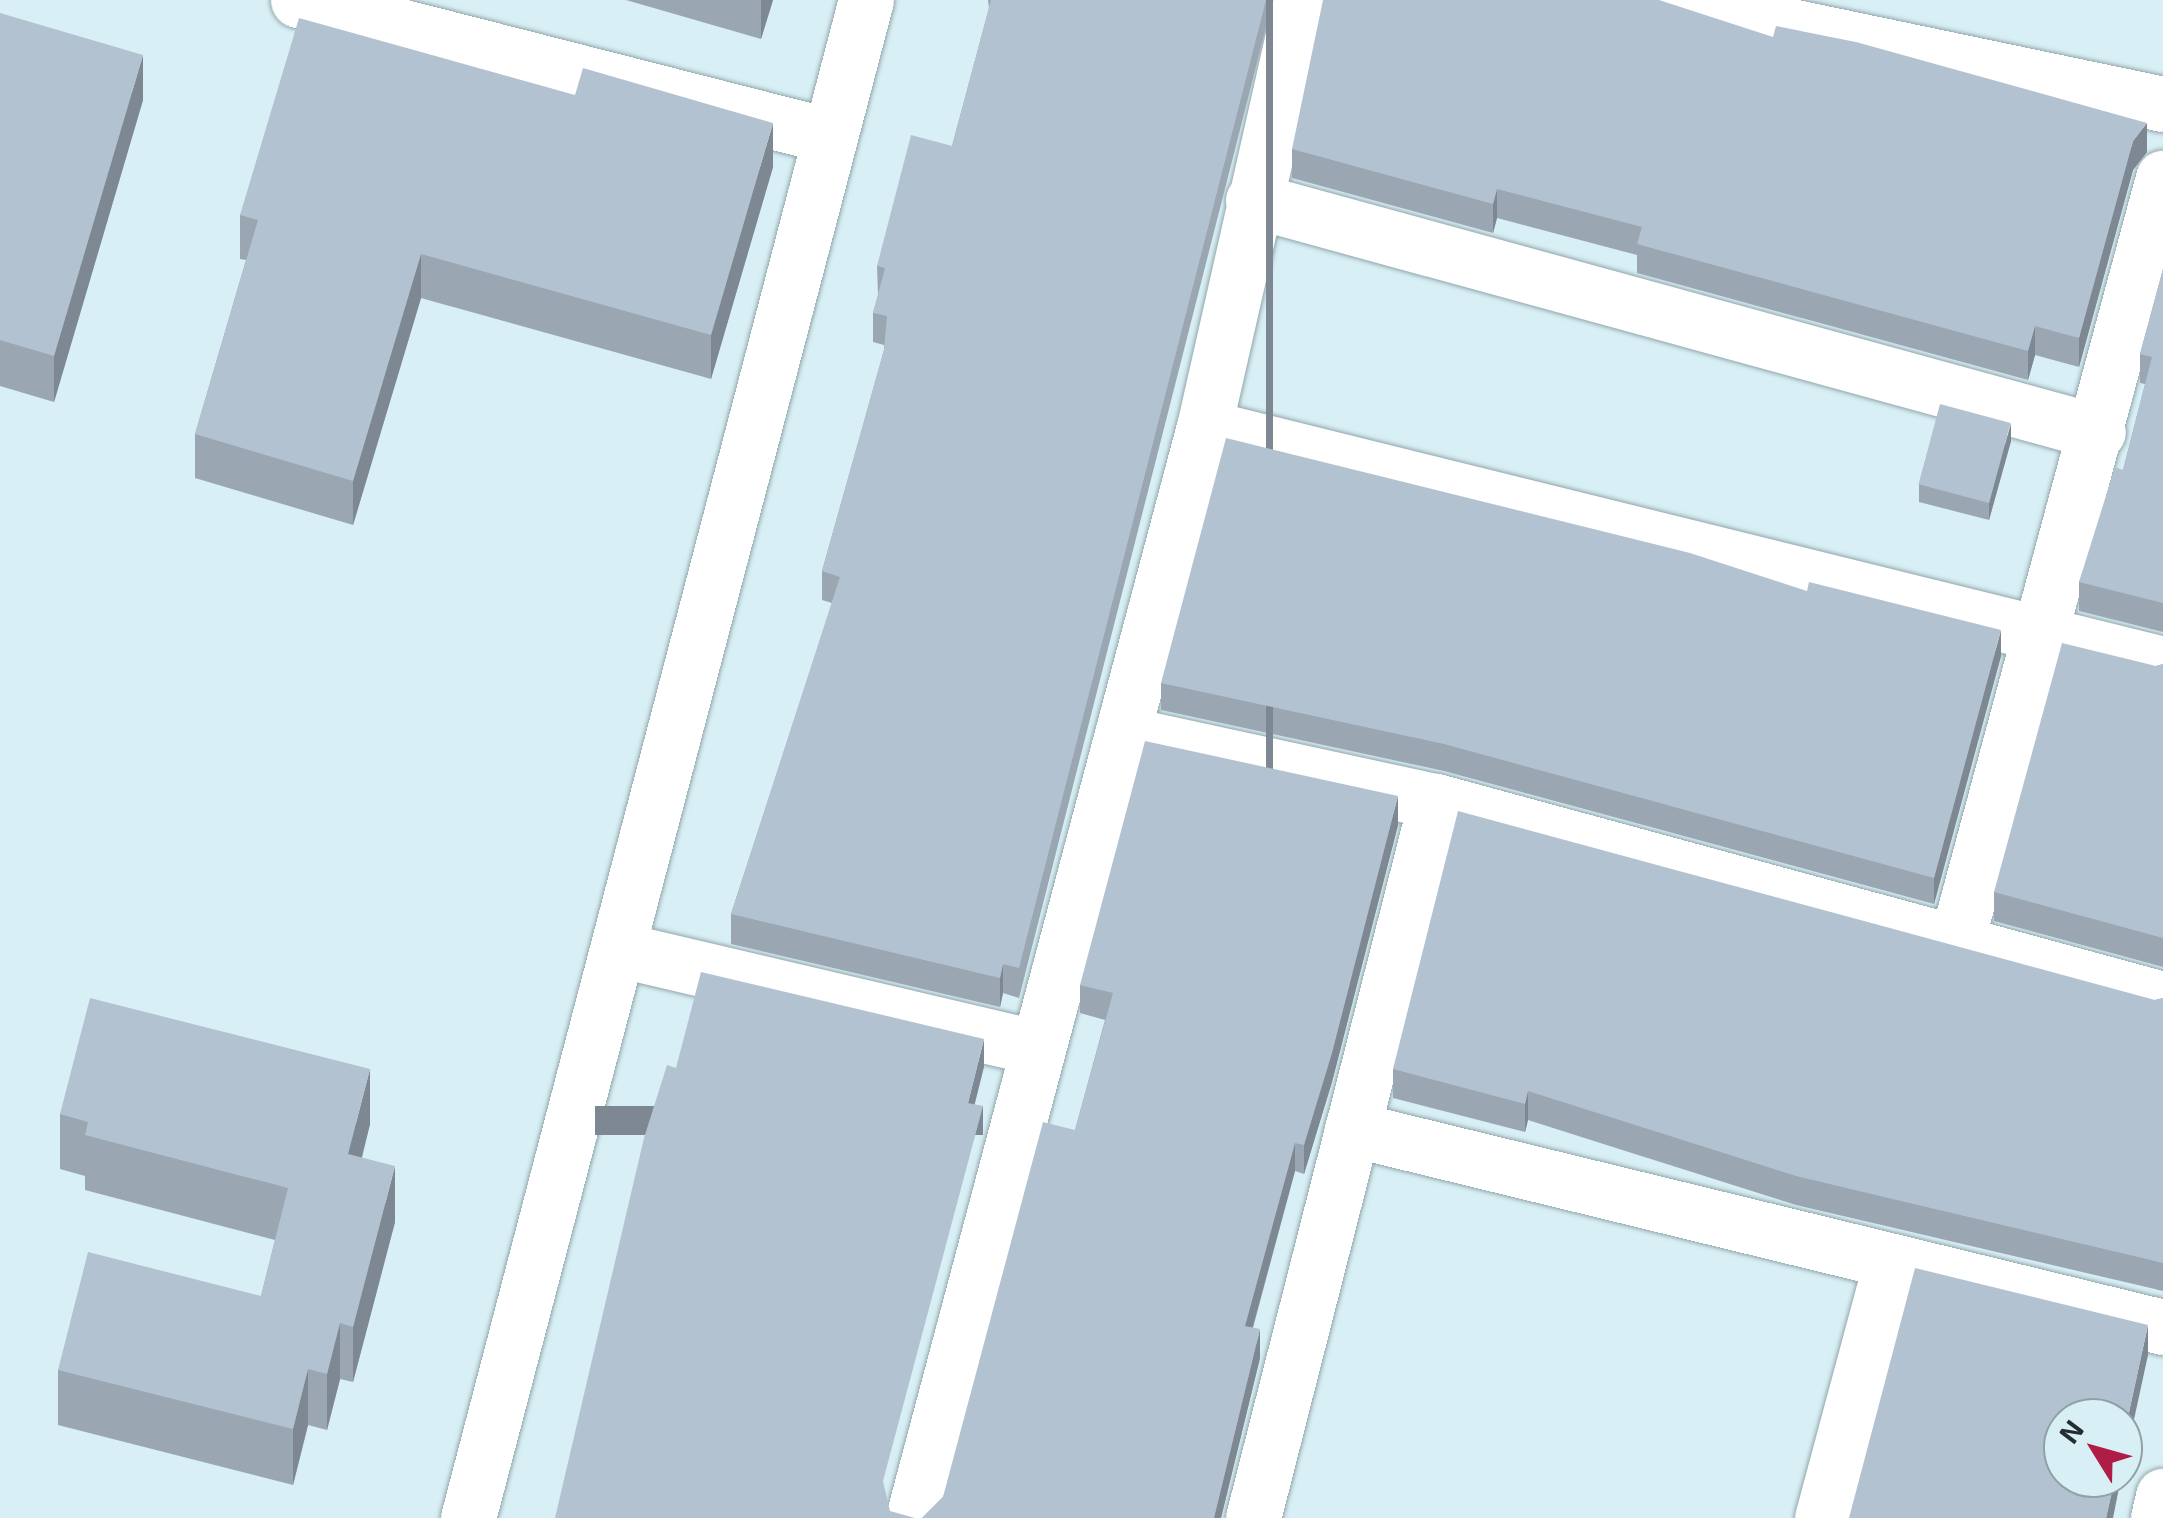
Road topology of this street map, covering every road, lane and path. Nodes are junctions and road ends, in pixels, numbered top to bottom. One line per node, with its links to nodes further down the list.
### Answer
1 (298, 0): 6 (street)
2 (866, 0): 6 (street)
3 (1300, 0): 8 (street)
4 (1666, 0): 5 (street)
5 (2163, 104)
6 (830, 136): 16 (street)
7 (2163, 178): 10 (street)
8 (1253, 200): 9 (street); 10 (street)
9 (1204, 427): 11 (street); 13 (street)
10 (2098, 432): 11 (street)
11 (2043, 632): 12 (street); 15 (street)
12 (2163, 664)
13 (1124, 734): 14 (street); 18 (street)
14 (1436, 801): 15 (street); 19 (street)
15 (1956, 942): 17 (street)
16 (620, 950): 18 (street); 23 (street)
17 (2163, 999)
18 (1038, 1048): 24 (street)
19 (1352, 1129): 20 (street); 25 (street)
20 (1892, 1262): 21 (street); 26 (street)
21 (2163, 1327)
22 (2163, 1496): 27 (street)
23 (468, 1518)
24 (913, 1518)
25 (1253, 1518)
26 (1822, 1518)
27 (2158, 1518)

